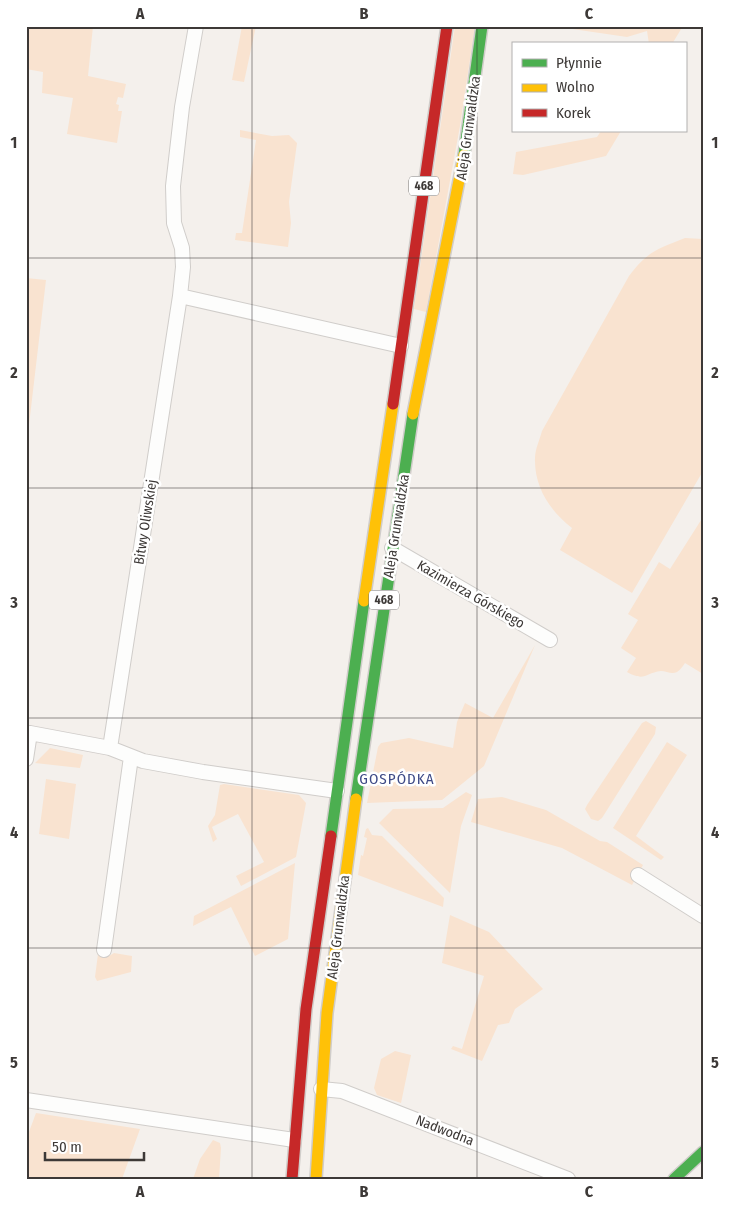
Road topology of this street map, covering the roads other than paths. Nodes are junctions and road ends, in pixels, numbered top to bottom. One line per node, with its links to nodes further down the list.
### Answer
1 (196, 26): 4 (street, Bitwy Oliwskiej)
2 (447, 26): 5 (main road, Aleja Grunwaldzka / 468)
3 (482, 26): 6 (main road, Aleja Grunwaldzka / 468)
4 (180, 296): 5 (street); 8 (street, Bitwy Oliwskiej)
5 (401, 346): 11 (main road, Aleja Grunwaldzka / 468)
6 (392, 548): 7 (street, Kazimierza Górskiego); 15 (main road, Aleja Grunwaldzka / 468)
7 (550, 640)
8 (110, 748): 9 (street); 10 (street)
9 (131, 757): 11 (street); 14 (street)
10 (26, 758)
11 (337, 791): 17 (main road, Aleja Grunwaldzka / 468)
12 (638, 875): 13 (street)
13 (703, 916)
14 (104, 950)
15 (321, 1089): 20 (main road, Aleja Grunwaldzka / 468); 21 (street, Nadwodna)
16 (26, 1100): 17 (street)
17 (294, 1140): 19 (main road, Aleja Grunwaldzka / 468)
18 (703, 1152): 22 (main road)
19 (292, 1179)
20 (316, 1179)
21 (568, 1179)
22 (674, 1179)

